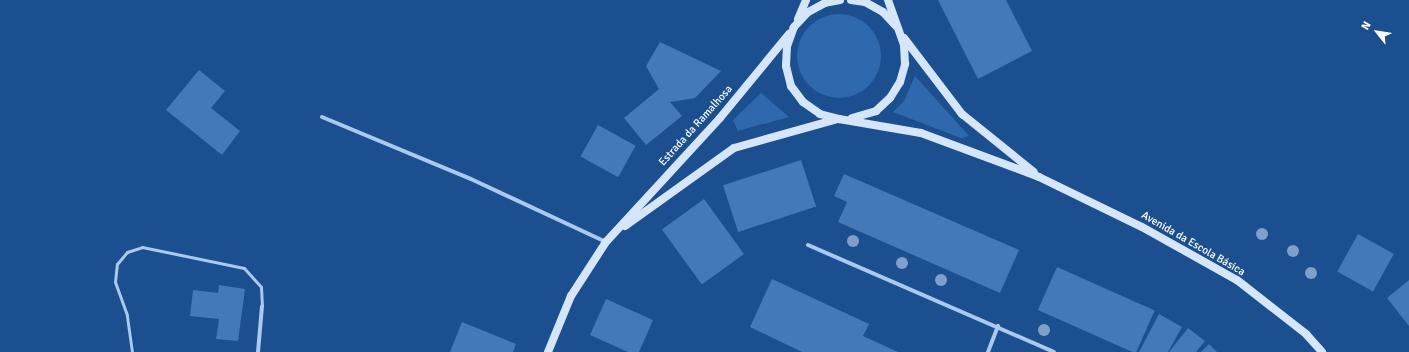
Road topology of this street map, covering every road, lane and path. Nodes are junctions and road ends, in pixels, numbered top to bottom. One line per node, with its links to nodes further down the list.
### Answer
1 (806, 0): 5 (street)
2 (840, 0): 5 (street, Avenida da Escola Básica)
3 (851, 0): 6 (street, Avenida da Escola Básica)
4 (888, 0): 6 (street)
5 (794, 27): 8 (street, Avenida da Escola Básica); 10 (street, Estrada da Ramalhosa)
6 (896, 28): 8 (street, Avenida da Escola Básica); 9 (street, Avenida da Escola Básica)
7 (322, 117): 10 (street)
8 (840, 119): 9 (street, Avenida da Escola Básica); 10 (street, Estrada da Ramalhosa)
9 (1039, 177): 19 (street, Avenida da Escola Básica)
10 (608, 239): 16 (street, Estrada da Ramalhosa)
11 (808, 245): 13 (street)
12 (262, 306): 14 (lane); 15 (street)
13 (998, 326): 17 (street); 18 (street)
14 (132, 352)
15 (258, 352)
16 (548, 352)
17 (988, 352)
18 (1054, 352)
19 (1322, 352)

